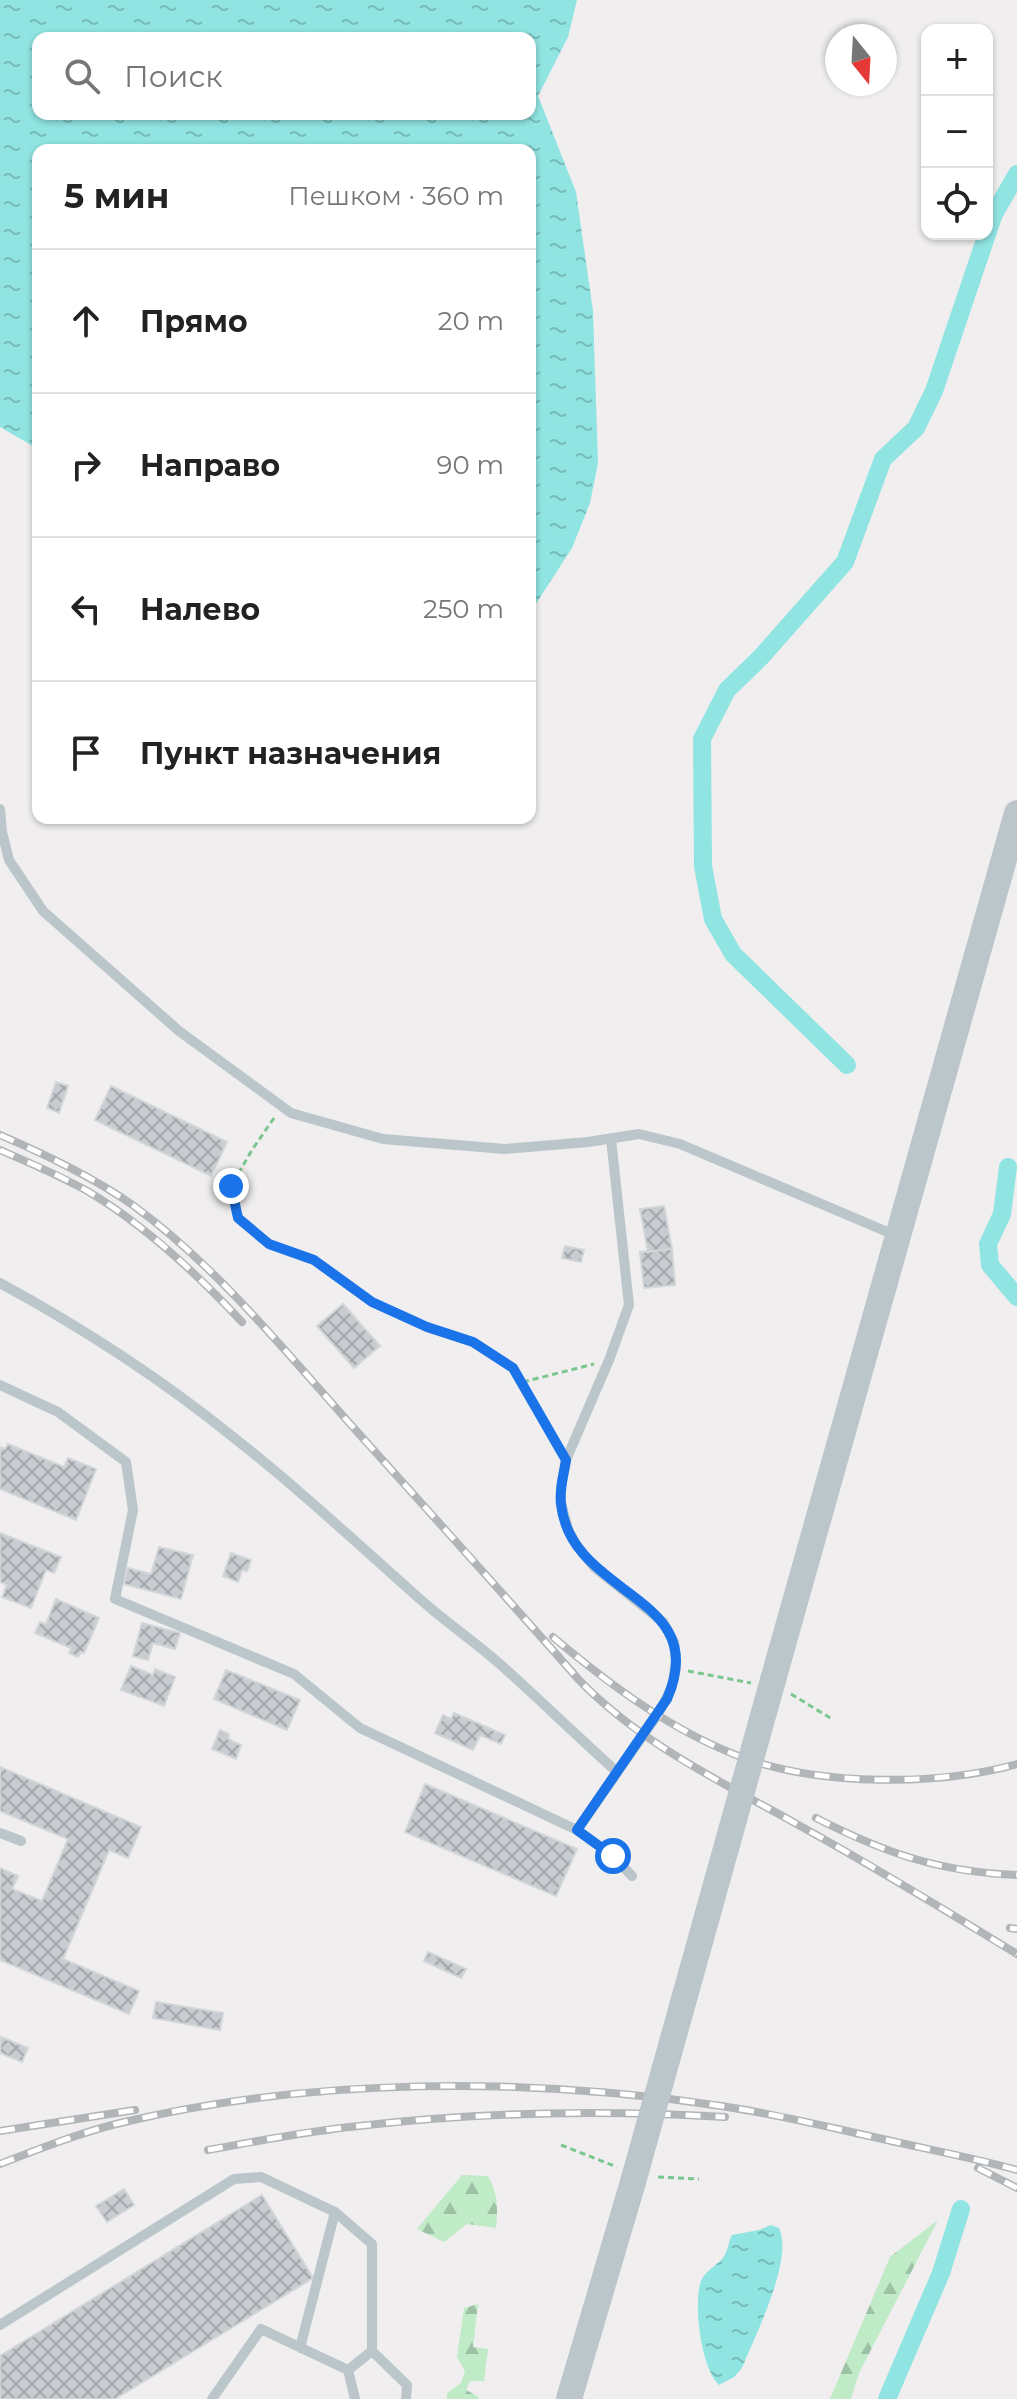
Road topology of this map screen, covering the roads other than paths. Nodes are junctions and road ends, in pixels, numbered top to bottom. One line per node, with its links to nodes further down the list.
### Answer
1 (0, 809): 3 (lane)
2 (1017, 813): 4 (street)
3 (611, 1139): 4 (lane); 7 (lane)
4 (897, 1236): 20 (street, bridge)
5 (0, 1283): 7 (lane)
6 (0, 1385): 8 (lane)
7 (617, 1772): 8 (lane)
8 (577, 1830): 11 (lane)
9 (0, 1833): 10 (lane)
10 (21, 1841)
11 (632, 1876)
12 (335, 2212): 13 (lane); 14 (lane); 15 (lane)
13 (0, 2325)
14 (300, 2348): 16 (lane); 17 (lane)
15 (372, 2351): 16 (lane); 19 (lane)
16 (348, 2370): 18 (lane)
17 (212, 2399)
18 (355, 2399)
19 (406, 2399)
20 (569, 2399)

